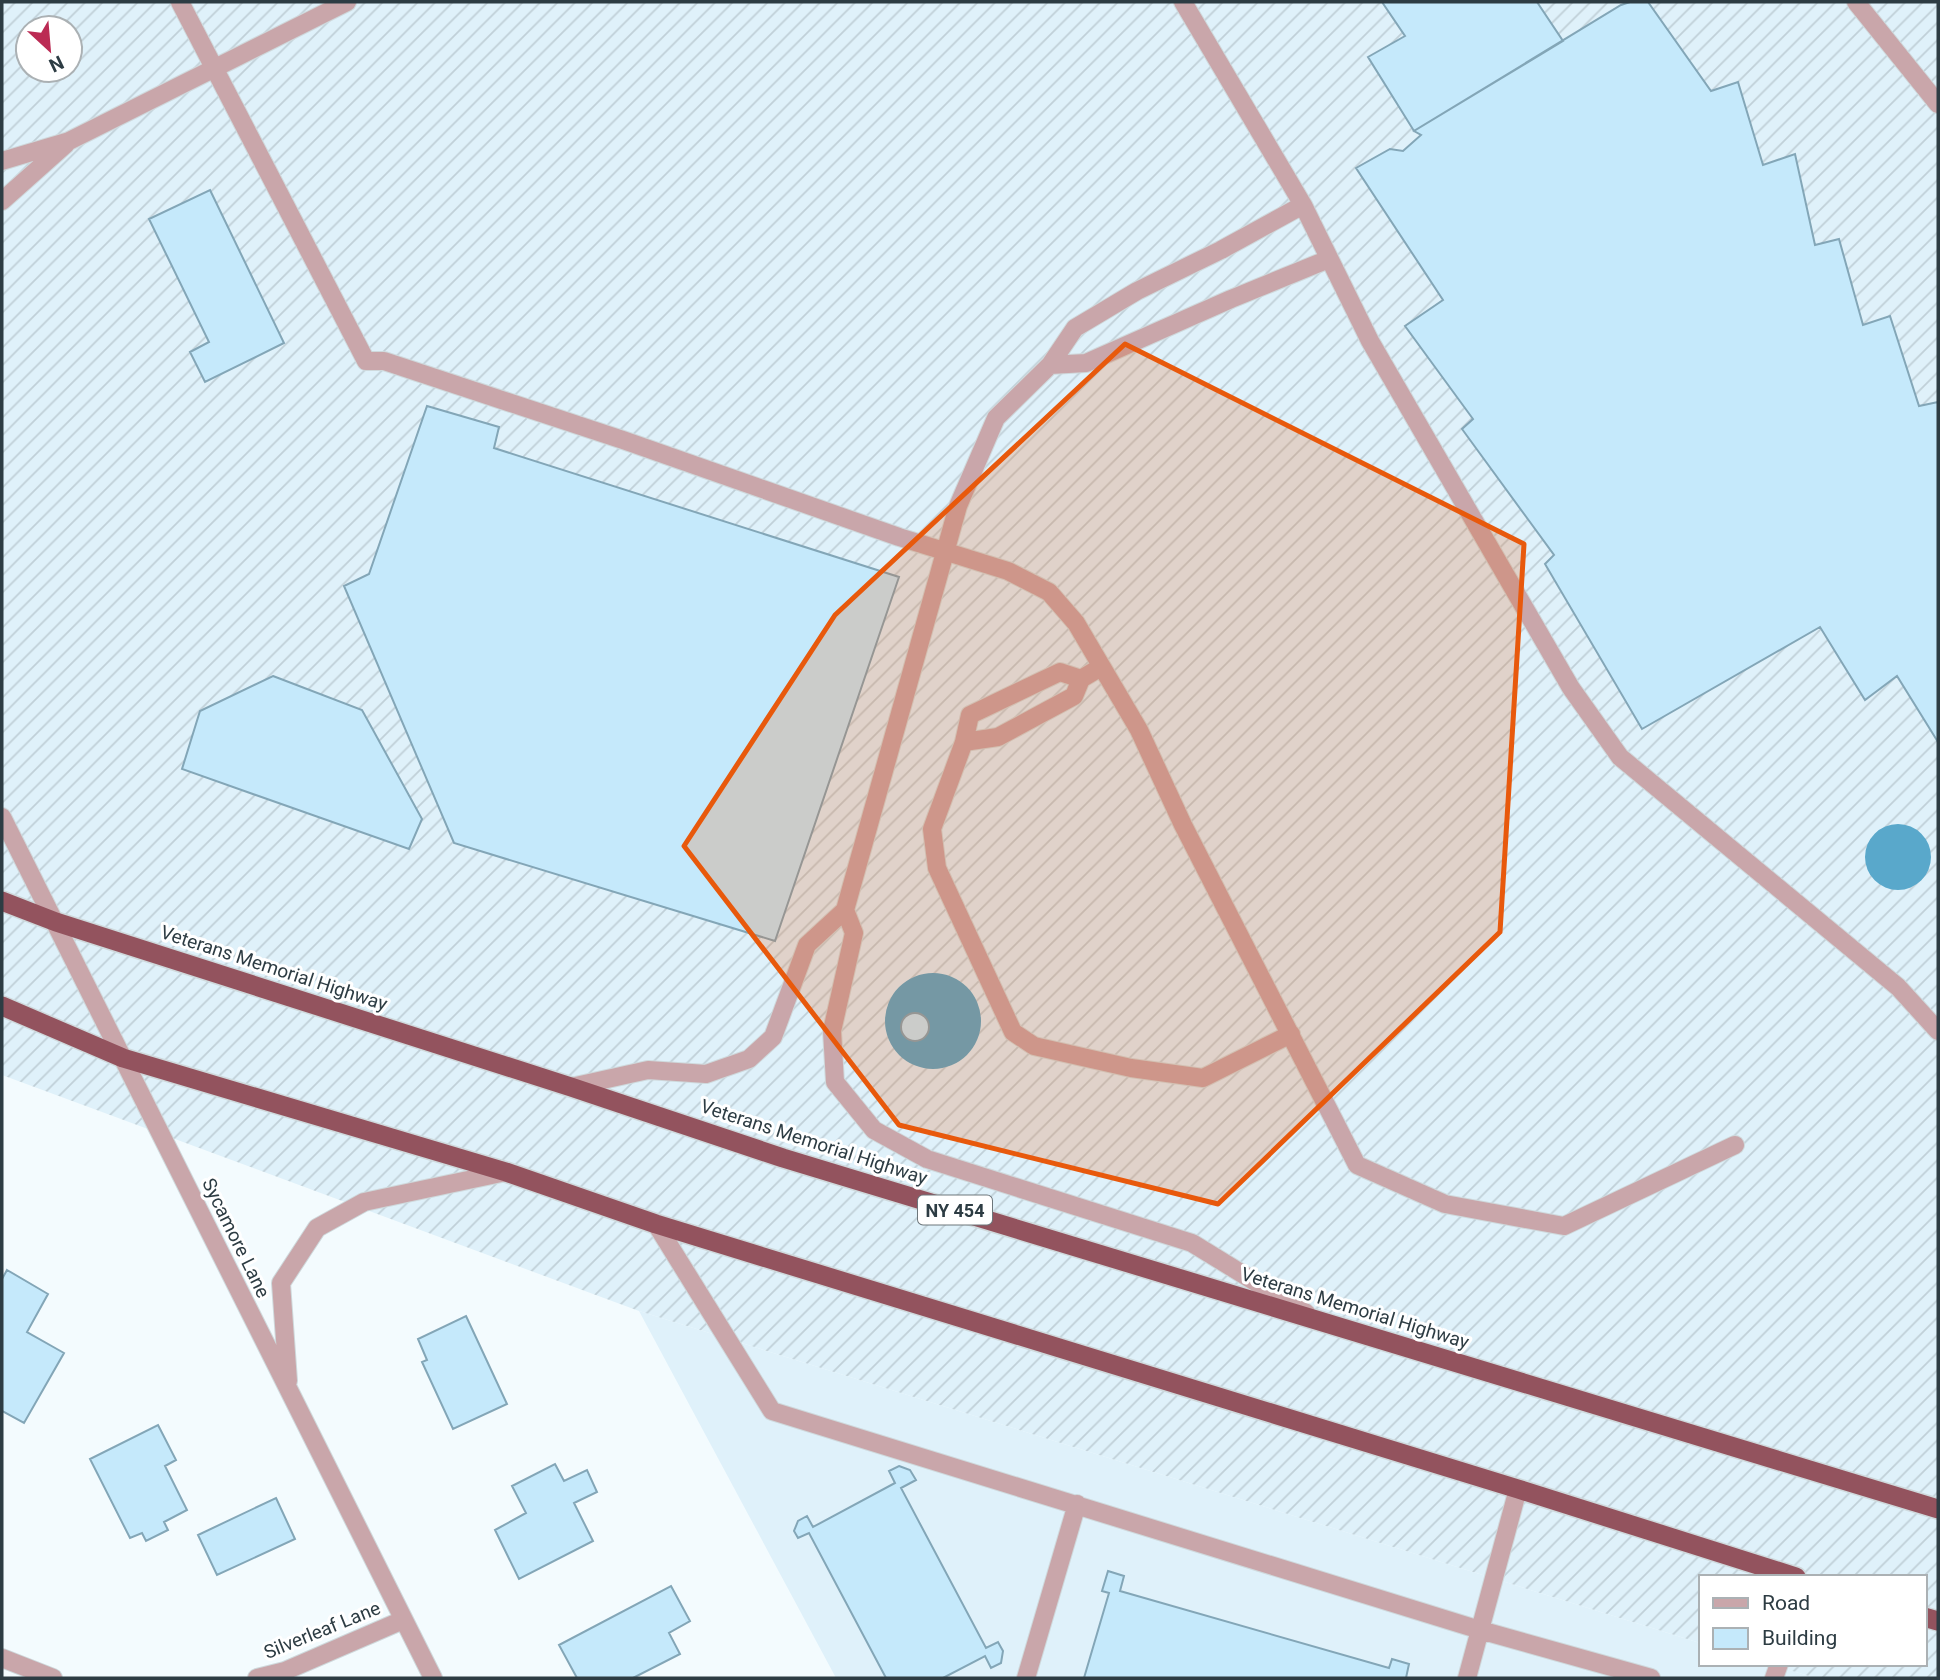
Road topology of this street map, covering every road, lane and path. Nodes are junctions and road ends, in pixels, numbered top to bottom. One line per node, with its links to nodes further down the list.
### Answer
1 (180, 2): 5 (street)
2 (347, 2): 5 (street)
3 (1183, 2): 10 (street)
4 (1856, 2): 6 (street)
5 (214, 68): 7 (street); 13 (street)
6 (1938, 104)
7 (69, 141): 8 (street); 9 (street)
8 (2, 161)
9 (2, 201)
10 (1303, 205): 11 (street); 12 (street)
11 (1329, 259): 12 (street); 22 (street)
12 (1050, 365): 13 (street)
13 (945, 552): 14 (street); 19 (street)
14 (1101, 667): 15 (street); 23 (street)
15 (1081, 679): 16 (street); 16 (street)
16 (964, 742): 23 (street)
17 (2, 817): 20 (street, Sycamore Lane)
18 (2, 901): 20 (highway, Veterans Memorial Highway / NY 454)
19 (845, 910): 25 (street); 29 (street)
20 (56, 922): 24 (street, Sycamore Lane); 25 (highway, Veterans Memorial Highway / NY 454)
21 (2, 1006): 24 (highway)
22 (1938, 1031)
23 (1291, 1034): 26 (street)
24 (124, 1058): 27 (highway); 30 (street, Sycamore Lane)
25 (571, 1087): 29 (highway, Veterans Memorial Highway / NY 454)
26 (1735, 1145)
27 (506, 1172): 28 (highway); 30 (street)
28 (656, 1224): 31 (highway); 32 (street)
29 (1318, 1321): 33 (highway, Veterans Memorial Highway / NY 454)
30 (289, 1392): 35 (street, Sycamore Lane)
31 (1518, 1489): 34 (highway); 36 (street)
32 (1077, 1504): 36 (street); 41 (street)
33 (1938, 1509)
34 (1790, 1575)
35 (403, 1620): 39 (street, Silverleaf Lane); 40 (street, Sycamore Lane)
36 (1480, 1630): 42 (street); 43 (street)
37 (2, 1658): 38 (street)
38 (52, 1678)
39 (257, 1678)
40 (433, 1678)
41 (1026, 1678)
42 (1467, 1678)
43 (1651, 1678)

